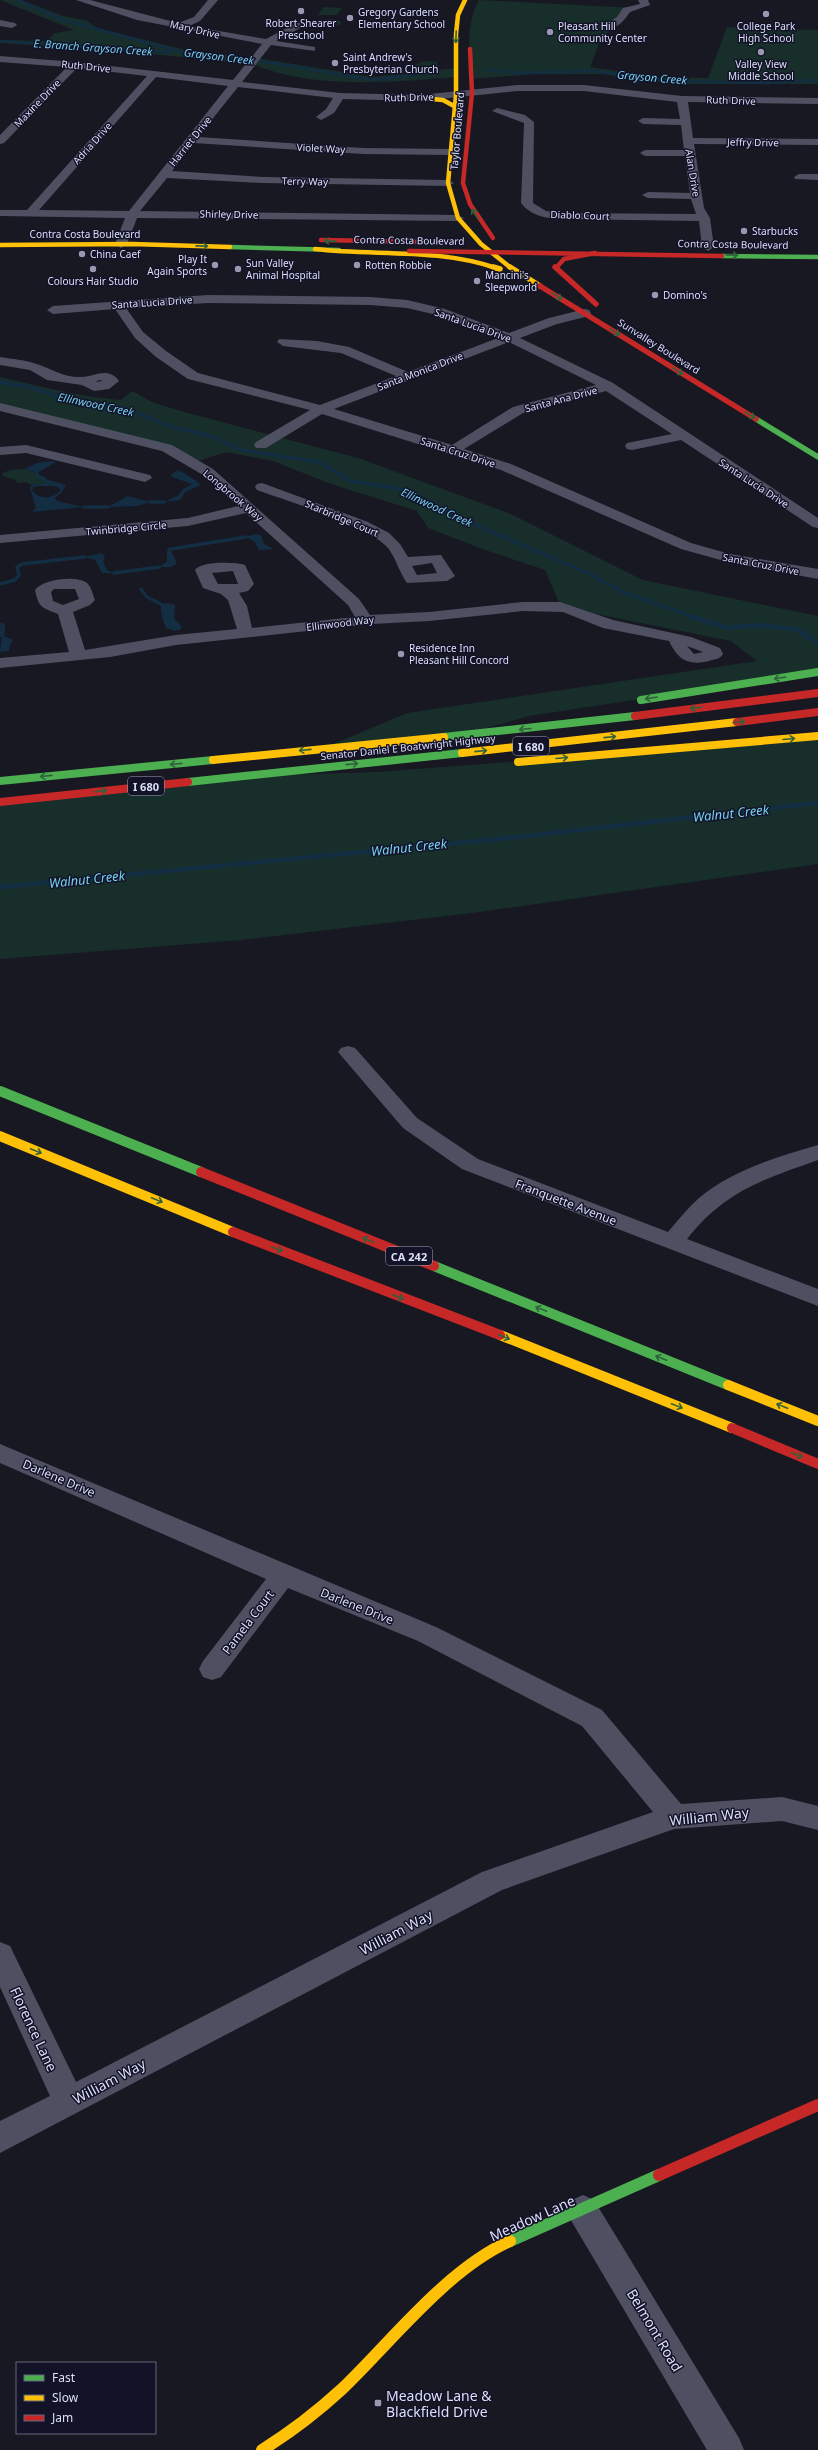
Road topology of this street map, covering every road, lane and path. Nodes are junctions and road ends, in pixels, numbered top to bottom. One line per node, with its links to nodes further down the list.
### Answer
1 (81, 0): 6 (street, Mary Drive)
2 (213, 0): 10 (street)
3 (465, 0): 20 (main road, Taylor Boulevard, one-way to 20)
4 (643, 0): 11 (street)
5 (126, 3): 6 (street)
6 (108, 9): 10 (street, Mary Drive)
7 (0, 23): 8 (street)
8 (12, 25)
9 (299, 25): 12 (street)
10 (180, 26): 12 (street, Mary Drive)
11 (608, 27)
12 (268, 42): 14 (street, Mary Drive); 18 (street, Harriet Drive)
13 (470, 42): 19 (main road, Taylor Boulevard)
14 (312, 49)
15 (0, 59): 16 (street, Ruth Drive)
16 (75, 65): 17 (street, Ruth Drive); 31 (street, Maxine Drive)
17 (154, 74): 18 (street, Ruth Drive); 44 (street, Adria Drive)
18 (235, 84): 21 (street, Ruth Drive); 30 (street, Harriet Drive)
19 (472, 93): 20 (street, Ruth Drive); 23 (street, Ruth Drive); 51 (main road, Taylor Boulevard, one-way to 19)
20 (456, 95): 22 (street, Ruth Drive); 25 (main road, Taylor Boulevard)
21 (340, 96): 22 (street, Ruth Drive); 27 (street)
22 (420, 98): 25 (main road)
23 (682, 99): 24 (street, Ruth Drive); 29 (street, Alan Drive)
24 (818, 101)
25 (454, 106): 34 (main road, Taylor Boulevard)
26 (497, 111): 47 (street, Diablo Court)
27 (321, 117)
28 (642, 121): 29 (street)
29 (685, 122): 32 (street, Alan Drive)
30 (191, 140): 34 (street, Violet Way); 37 (street, Harriet Drive)
31 (0, 141)
32 (688, 141): 33 (street, Jeffry Drive); 36 (street, Alan Drive)
33 (818, 142)
34 (450, 152): 40 (main road, Taylor Boulevard)
35 (645, 153): 36 (street)
36 (689, 153): 42 (street, Alan Drive)
37 (164, 174): 40 (street, Terry Way); 45 (street, Harriet Drive)
38 (799, 177): 39 (street)
39 (818, 177)
40 (448, 183): 46 (main road, Taylor Boulevard)
41 (648, 195): 42 (street)
42 (696, 196): 47 (street, Alan Drive)
43 (0, 213): 44 (street, Shirley Drive)
44 (30, 213): 45 (street, Shirley Drive)
45 (133, 213): 46 (street, Shirley Drive); 49 (street, Harriet Drive)
46 (458, 218): 50 (main road, Taylor Boulevard)
47 (704, 218): 53 (street, Alan Drive)
48 (0, 238): 49 (main road, Contra Costa Boulevard)
49 (123, 241): 50 (main road, Contra Costa Boulevard, one-way to 49); 52 (main road, Contra Costa Boulevard); 54 (main road, Contra Costa Boulevard, one-way to 54)
50 (481, 244): 51 (main road, Contra Costa Boulevard); 57 (main road, Taylor Boulevard)
51 (500, 244): 53 (main road, Contra Costa Boulevard); 56 (main road, Taylor Boulevard)
52 (0, 245)
53 (708, 247): 55 (main road, Contra Costa Boulevard); 59 (main road)
54 (315, 249): 57 (main road, Contra Costa Boulevard); 63 (main road)
55 (818, 249)
56 (508, 251): 57 (main road, Contra Costa Boulevard); 58 (main road, Contra Costa Boulevard); 61 (main road)
57 (490, 252): 63 (main road, Sunvalley Boulevard)
58 (595, 252): 59 (main road, Contra Costa Boulevard); 65 (main road)
59 (649, 253): 60 (main road, Contra Costa Boulevard, one-way to 60)
60 (818, 256)
61 (530, 264)
62 (548, 275): 65 (main road, Sunvalley Boulevard)
63 (534, 281): 68 (main road, Sunvalley Boulevard, one-way to 68)
64 (117, 304): 67 (street, Santa Lucia Drive); 70 (street, Santa Lucia Drive); 77 (street, Santa Cruz Drive)
65 (596, 304): 66 (main road, Sunvalley Boulevard)
66 (605, 309)
67 (53, 310)
68 (585, 313): 69 (main road); 70 (street, Santa Monica Drive); 86 (main road, Sunvalley Boulevard, one-way to 86)
69 (636, 334)
70 (508, 337): 73 (street, Santa Monica Drive); 75 (street, Santa Lucia Drive)
71 (283, 342): 73 (street)
72 (0, 361): 74 (street)
73 (407, 376): 77 (street, Santa Monica Drive)
74 (86, 382)
75 (608, 386): 79 (street, Santa Lucia Drive); 84 (street, Santa Ana Drive)
76 (0, 407): 78 (street, Longbrook Way)
77 (321, 409): 81 (street, Santa Monica Drive); 84 (street, Santa Cruz Drive)
78 (103, 433): 80 (street); 91 (street, Longbrook Way)
79 (682, 436): 82 (street); 92 (street, Santa Lucia Drive)
80 (91, 442)
81 (261, 445)
82 (632, 446)
83 (79, 450): 87 (street)
84 (454, 450): 95 (street, Santa Cruz Drive)
85 (0, 451): 87 (street)
86 (818, 457)
87 (68, 459): 88 (street)
88 (145, 478)
89 (262, 486): 90 (street, Starbridge Court)
90 (291, 497): 91 (street, Starbridge Court); 94 (street, Starbridge Court)
91 (260, 507): 93 (street, Twinbridge Circle); 98 (street, Longbrook Way)
92 (818, 524)
93 (0, 539)
94 (405, 562)
95 (818, 574)
96 (225, 590): 99 (street)
97 (65, 611): 101 (street)
98 (364, 618): 99 (street, Ellinwood Way); 100 (street, Ellinwood Way)
99 (246, 634): 101 (street, Ellinwood Way)
100 (676, 640)
101 (78, 656): 102 (street, Ellinwood Way)
102 (0, 663)
103 (818, 672): 105 (main road, one-way to 105)
104 (818, 693): 108 (main road, Senator Daniel E Boatwright Highway / I 680, one-way to 108)
105 (629, 702)
106 (818, 712): 112 (main road, Senator Daniel E Boatwright Highway / I 680, one-way to 106)
107 (522, 718): 108 (main road)
108 (469, 733): 113 (main road, Senator Daniel E Boatwright Highway / I 680, one-way to 113)
109 (818, 736): 110 (main road, one-way to 109)
110 (512, 762)
111 (392, 770): 112 (main road)
112 (243, 776): 114 (main road, Senator Daniel E Boatwright Highway / I 680, one-way to 112)
113 (0, 781)
114 (0, 802)
115 (348, 1052): 119 (street, Franquette Avenue)
116 (0, 1091): 121 (main road, CA 242, one-way to 116)
117 (0, 1136): 123 (main road, one-way to 123)
118 (818, 1152): 119 (street)
119 (672, 1242): 120 (street, Franquette Avenue)
120 (818, 1298)
121 (818, 1421)
122 (0, 1453): 124 (street, Darlene Drive)
123 (818, 1464)
124 (283, 1575): 125 (street, Pamela Court); 126 (street, Darlene Drive)
125 (212, 1669)
126 (674, 1816): 127 (street, William Way); 129 (street, William Way)
127 (818, 1818)
128 (0, 1955): 129 (street, Florence Lane)
129 (69, 2102): 131 (street, William Way)
130 (818, 2105): 132 (main road, Meadow Lane)
131 (0, 2138)
132 (583, 2211): 133 (main road, Meadow Lane); 134 (street, Belmont Road)
133 (270, 2448)
134 (727, 2450)

